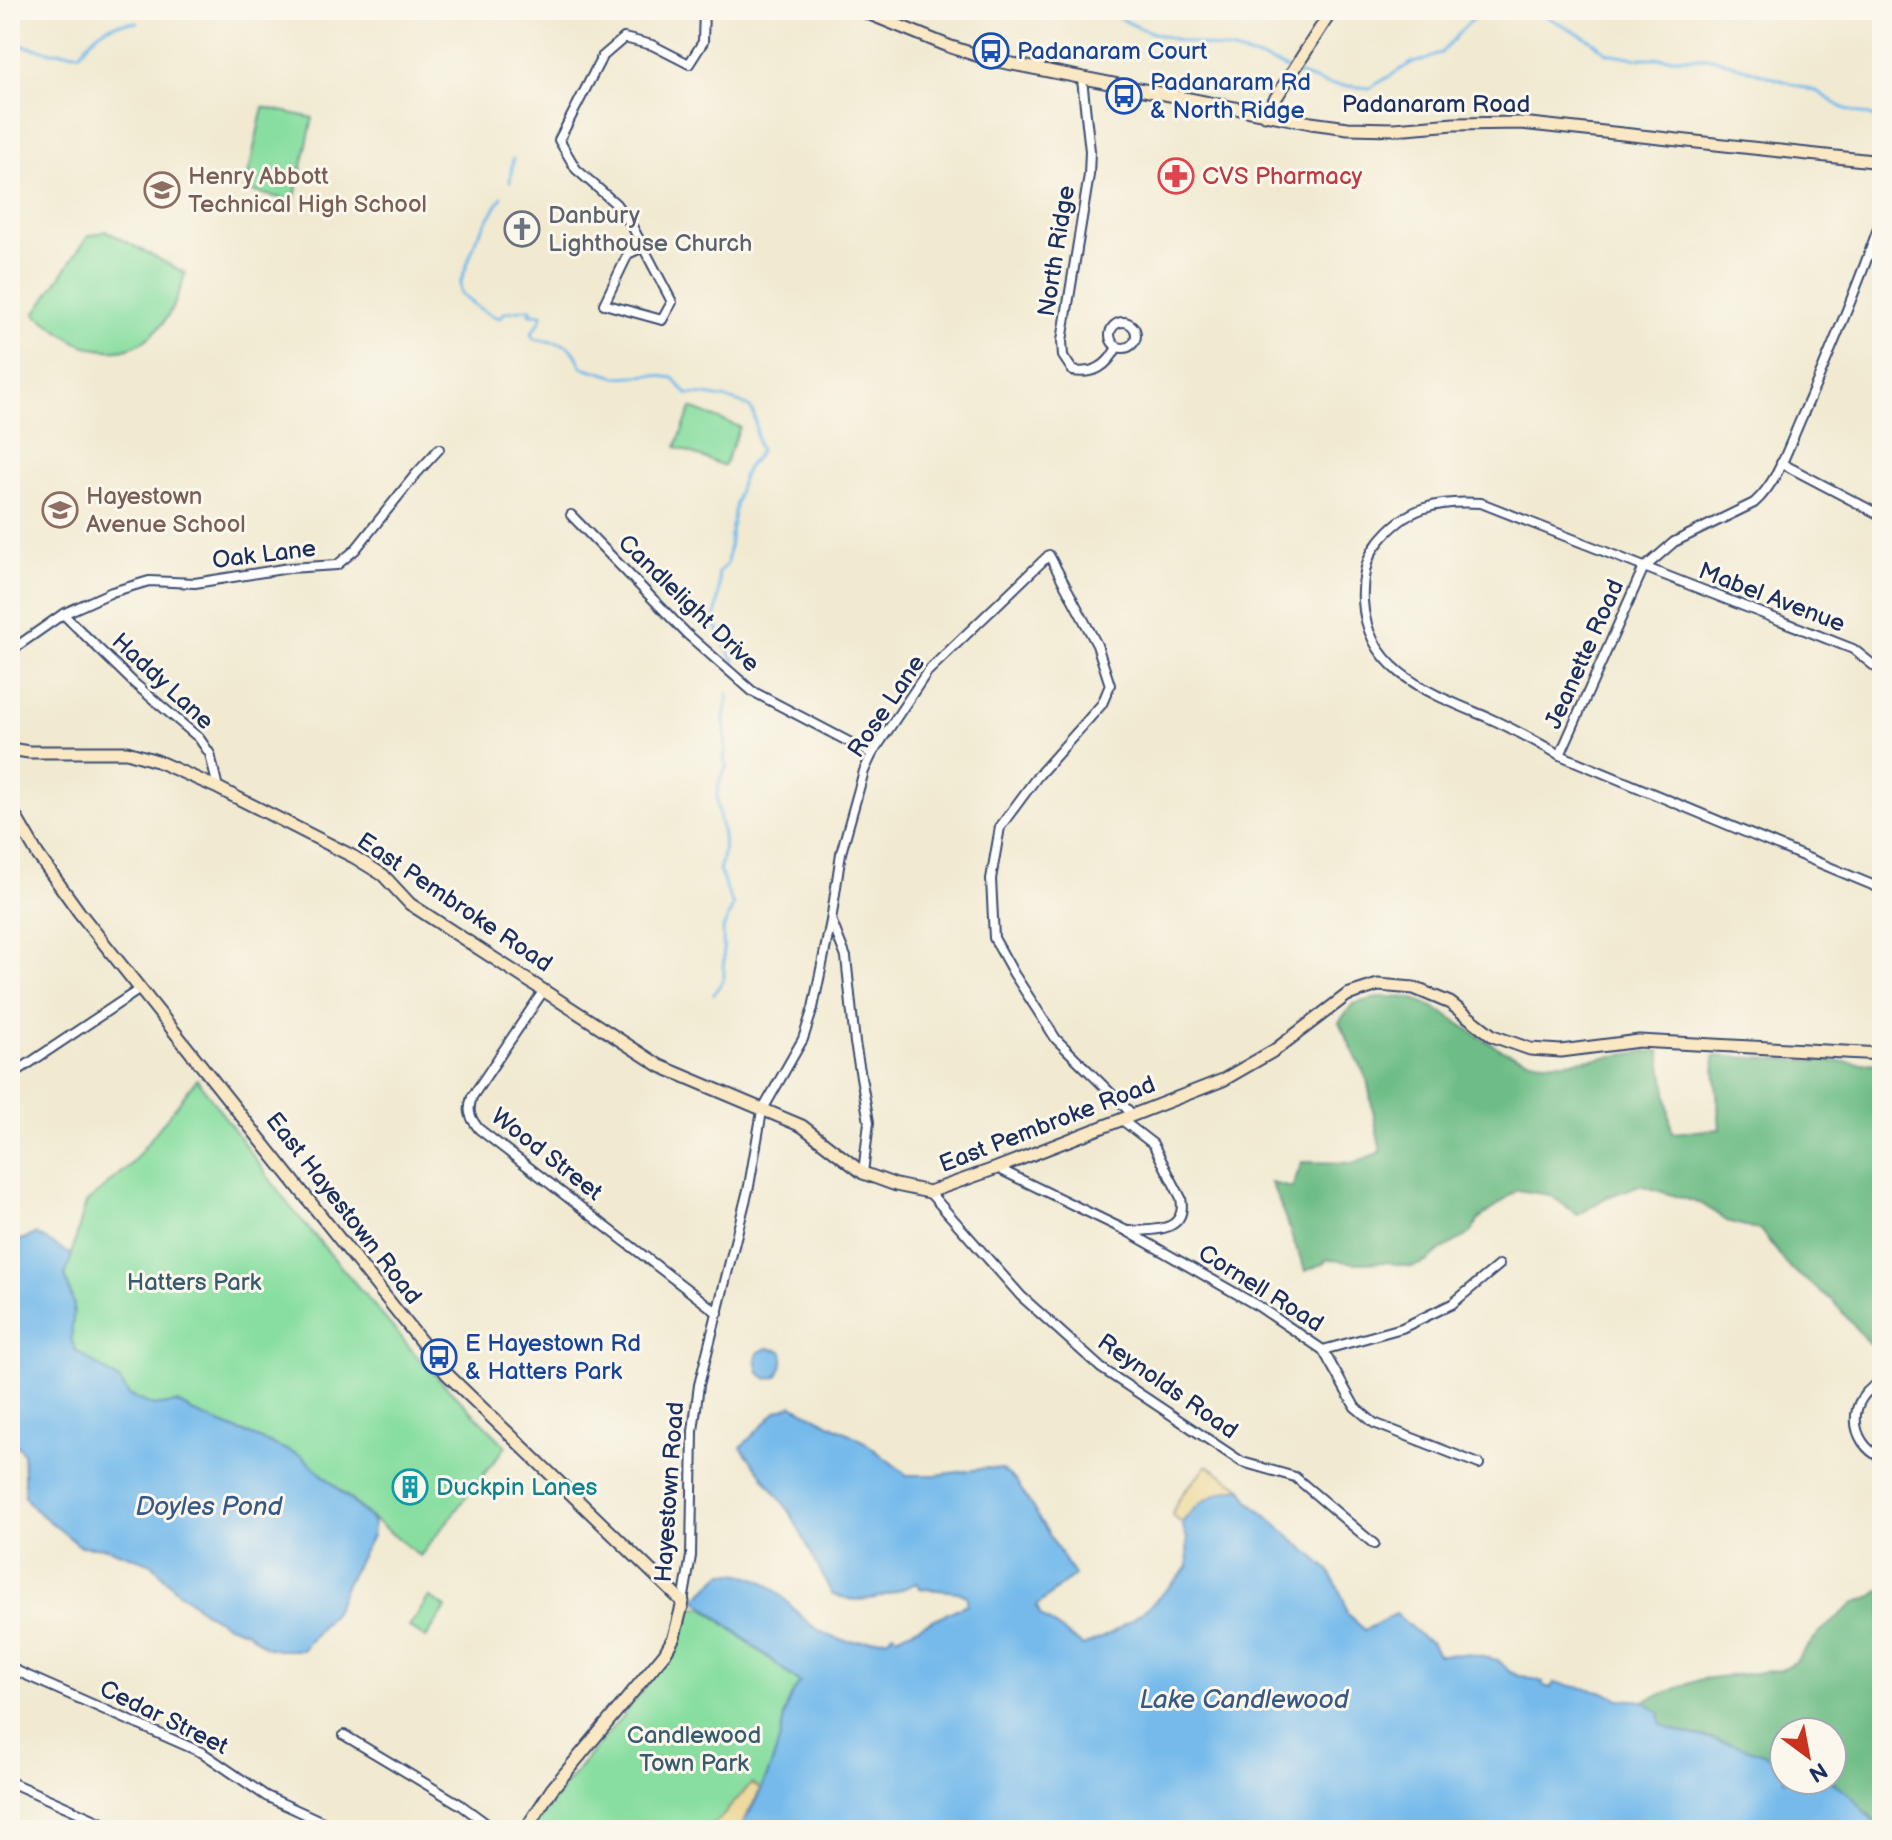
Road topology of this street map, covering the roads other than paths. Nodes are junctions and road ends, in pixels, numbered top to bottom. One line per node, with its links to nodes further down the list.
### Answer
1 (704, 10): 8 (street)
2 (860, 10): 4 (street, Padanaram Road)
3 (1332, 10): 5 (street)
4 (1082, 79): 5 (street, Padanaram Road); 9 (street, North Ridge)
5 (1265, 115): 6 (street, Padanaram Road)
6 (1882, 162)
7 (1882, 217): 11 (street, Jeanette Road)
8 (643, 247): 8 (street)
9 (1117, 347)
10 (439, 449): 15 (street, Oak Lane)
11 (1781, 463): 13 (street); 14 (street, Jeanette Road)
12 (571, 515): 19 (street, Candlelight Drive)
13 (1882, 516)
14 (1643, 569): 17 (street, Mabel Avenue); 20 (street, Jeanette Road); 20 (street, Mabel Avenue)
15 (63, 614): 16 (street, Oak Lane); 21 (street, Haddy Lane)
16 (10, 651)
17 (1882, 672)
18 (10, 749): 21 (street, East Pembroke Road)
19 (872, 754): 24 (street, Rose Lane); 30 (street, Rose Lane)
20 (1560, 755): 23 (street, Jeanette Road)
21 (218, 788): 26 (street, East Pembroke Road)
22 (10, 807): 25 (street, East Hayestown Road)
23 (1882, 889)
24 (831, 921): 29 (street, Rose Lane); 32 (street)
25 (140, 989): 28 (street); 42 (street, East Hayestown Road)
26 (544, 990): 29 (street, East Pembroke Road); 36 (street, Wood Street)
27 (1882, 1054): 30 (street, East Pembroke Road)
28 (10, 1076)
29 (762, 1111): 32 (street, East Pembroke Road); 36 (street, Hayestown Road)
30 (1127, 1117): 31 (street, East Pembroke Road); 34 (street)
31 (997, 1168): 33 (street, East Pembroke Road); 34 (street, Cornell Road)
32 (863, 1173): 33 (street, East Pembroke Road)
33 (929, 1192): 41 (street, Reynolds Road)
34 (1127, 1231): 37 (street, Cornell Road)
35 (1499, 1265): 37 (street)
36 (718, 1313): 42 (street, Hayestown Road)
37 (1323, 1350): 40 (street, Cornell Road)
38 (1882, 1382): 39 (street)
39 (1882, 1458)
40 (1479, 1464)
41 (1374, 1544)
42 (683, 1602): 51 (street, Hayestown Road)
43 (10, 1668): 46 (street, Cedar Street)
44 (344, 1735): 50 (street)
45 (10, 1782): 47 (street)
46 (316, 1820): 48 (street); 49 (street, Cedar Street)
47 (118, 1830)
48 (307, 1830)
49 (340, 1830)
50 (495, 1830)
51 (525, 1830)

